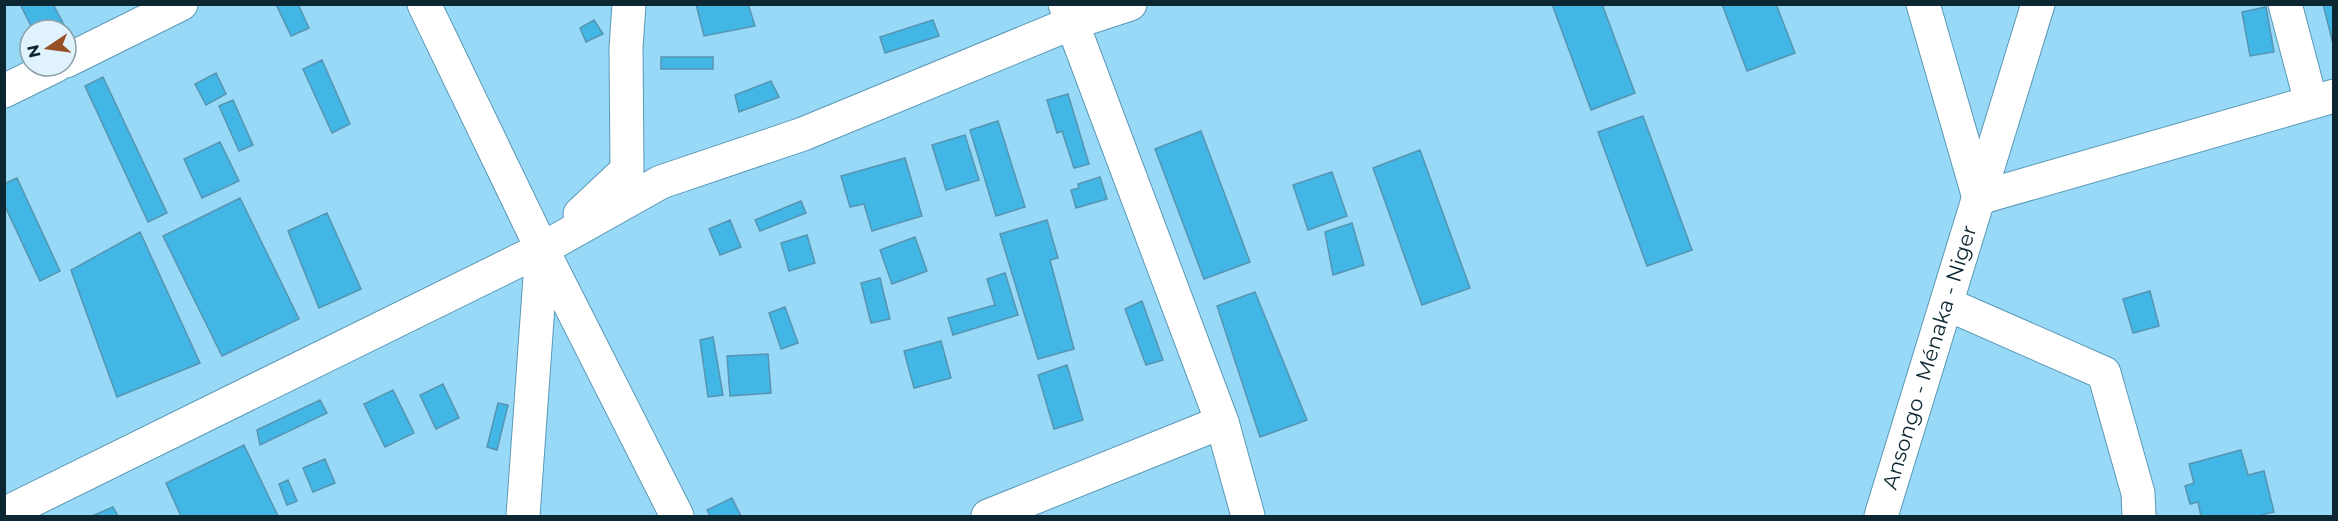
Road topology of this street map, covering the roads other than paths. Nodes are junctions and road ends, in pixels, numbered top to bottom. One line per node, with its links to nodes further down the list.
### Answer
1 (181, 4): 9 (street)
2 (424, 4): 14 (street)
3 (629, 4): 14 (street)
4 (1130, 4): 8 (street)
5 (1923, 4): 13 (street)
6 (2038, 4): 13 (street, Ansongo - Ménaka - Niger)
7 (2285, 4): 12 (street)
8 (1068, 14): 14 (street); 16 (street)
9 (78, 55)
10 (31, 78): 11 (street)
11 (4, 91)
12 (2322, 99): 13 (street)
13 (1979, 198): 15 (street, Ansongo - Ménaka - Niger)
14 (542, 249): 17 (street); 18 (street); 19 (street)
15 (1947, 304): 22 (street, Ansongo - Ménaka - Niger); 23 (street)
16 (1222, 422): 20 (street); 21 (street)
17 (4, 514)
18 (523, 516)
19 (676, 516)
20 (988, 516)
21 (1248, 516)
22 (1881, 516)
23 (2139, 516)

